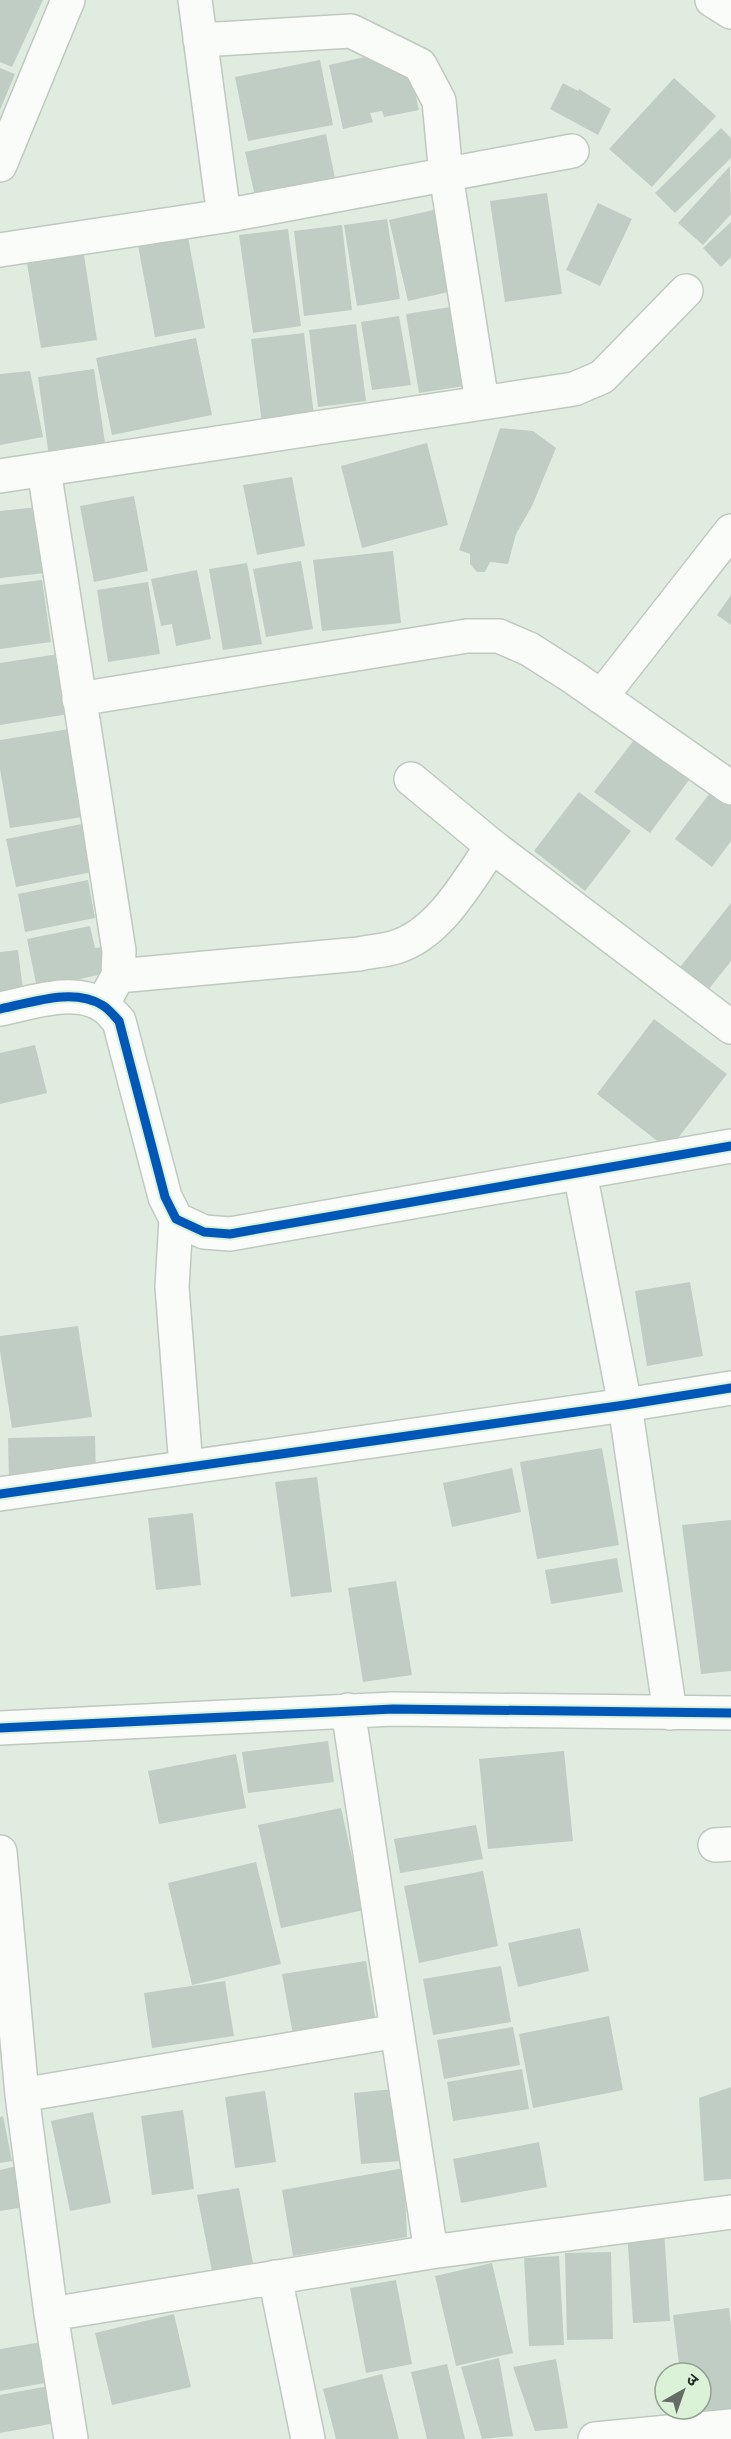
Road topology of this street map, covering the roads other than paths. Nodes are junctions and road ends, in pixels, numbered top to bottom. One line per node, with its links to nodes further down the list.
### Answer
1 (68, 0): 7 (street)
2 (195, 0): 5 (street)
3 (712, 0): 4 (street)
4 (731, 12)
5 (200, 40): 8 (street); 9 (street)
6 (572, 151): 8 (street)
7 (0, 165)
8 (446, 175): 9 (street); 12 (street)
9 (224, 216): 10 (street)
10 (0, 250)
11 (686, 291): 12 (street)
12 (482, 402): 13 (street)
13 (44, 470): 14 (street); 17 (street)
14 (0, 476)
15 (731, 531): 16 (street)
16 (601, 697): 17 (street); 19 (street)
17 (80, 699): 21 (street)
18 (411, 779): 20 (street)
19 (731, 788)
20 (492, 846): 21 (street); 24 (street)
21 (117, 976): 22 (street)
22 (102, 1005): 23 (street); 27 (street)
23 (0, 1009)
24 (731, 1027)
25 (731, 1146): 26 (street)
26 (580, 1173): 27 (street); 29 (street)
27 (176, 1219): 30 (street)
28 (731, 1388): 29 (street)
29 (625, 1405): 30 (street); 33 (street)
30 (186, 1467): 31 (street)
31 (0, 1494)
32 (348, 1710): 33 (street); 35 (street); 37 (street)
33 (670, 1713): 34 (street)
34 (731, 1713)
35 (0, 1728)
36 (0, 1852): 38 (street)
37 (397, 2031): 38 (street); 40 (street)
38 (22, 2095): 42 (street)
39 (731, 2212): 40 (street)
40 (431, 2252): 41 (street)
41 (275, 2277): 42 (street); 45 (street)
42 (51, 2314): 44 (street)
43 (731, 2426): 46 (street)
44 (71, 2439)
45 (308, 2439)
46 (595, 2439)

